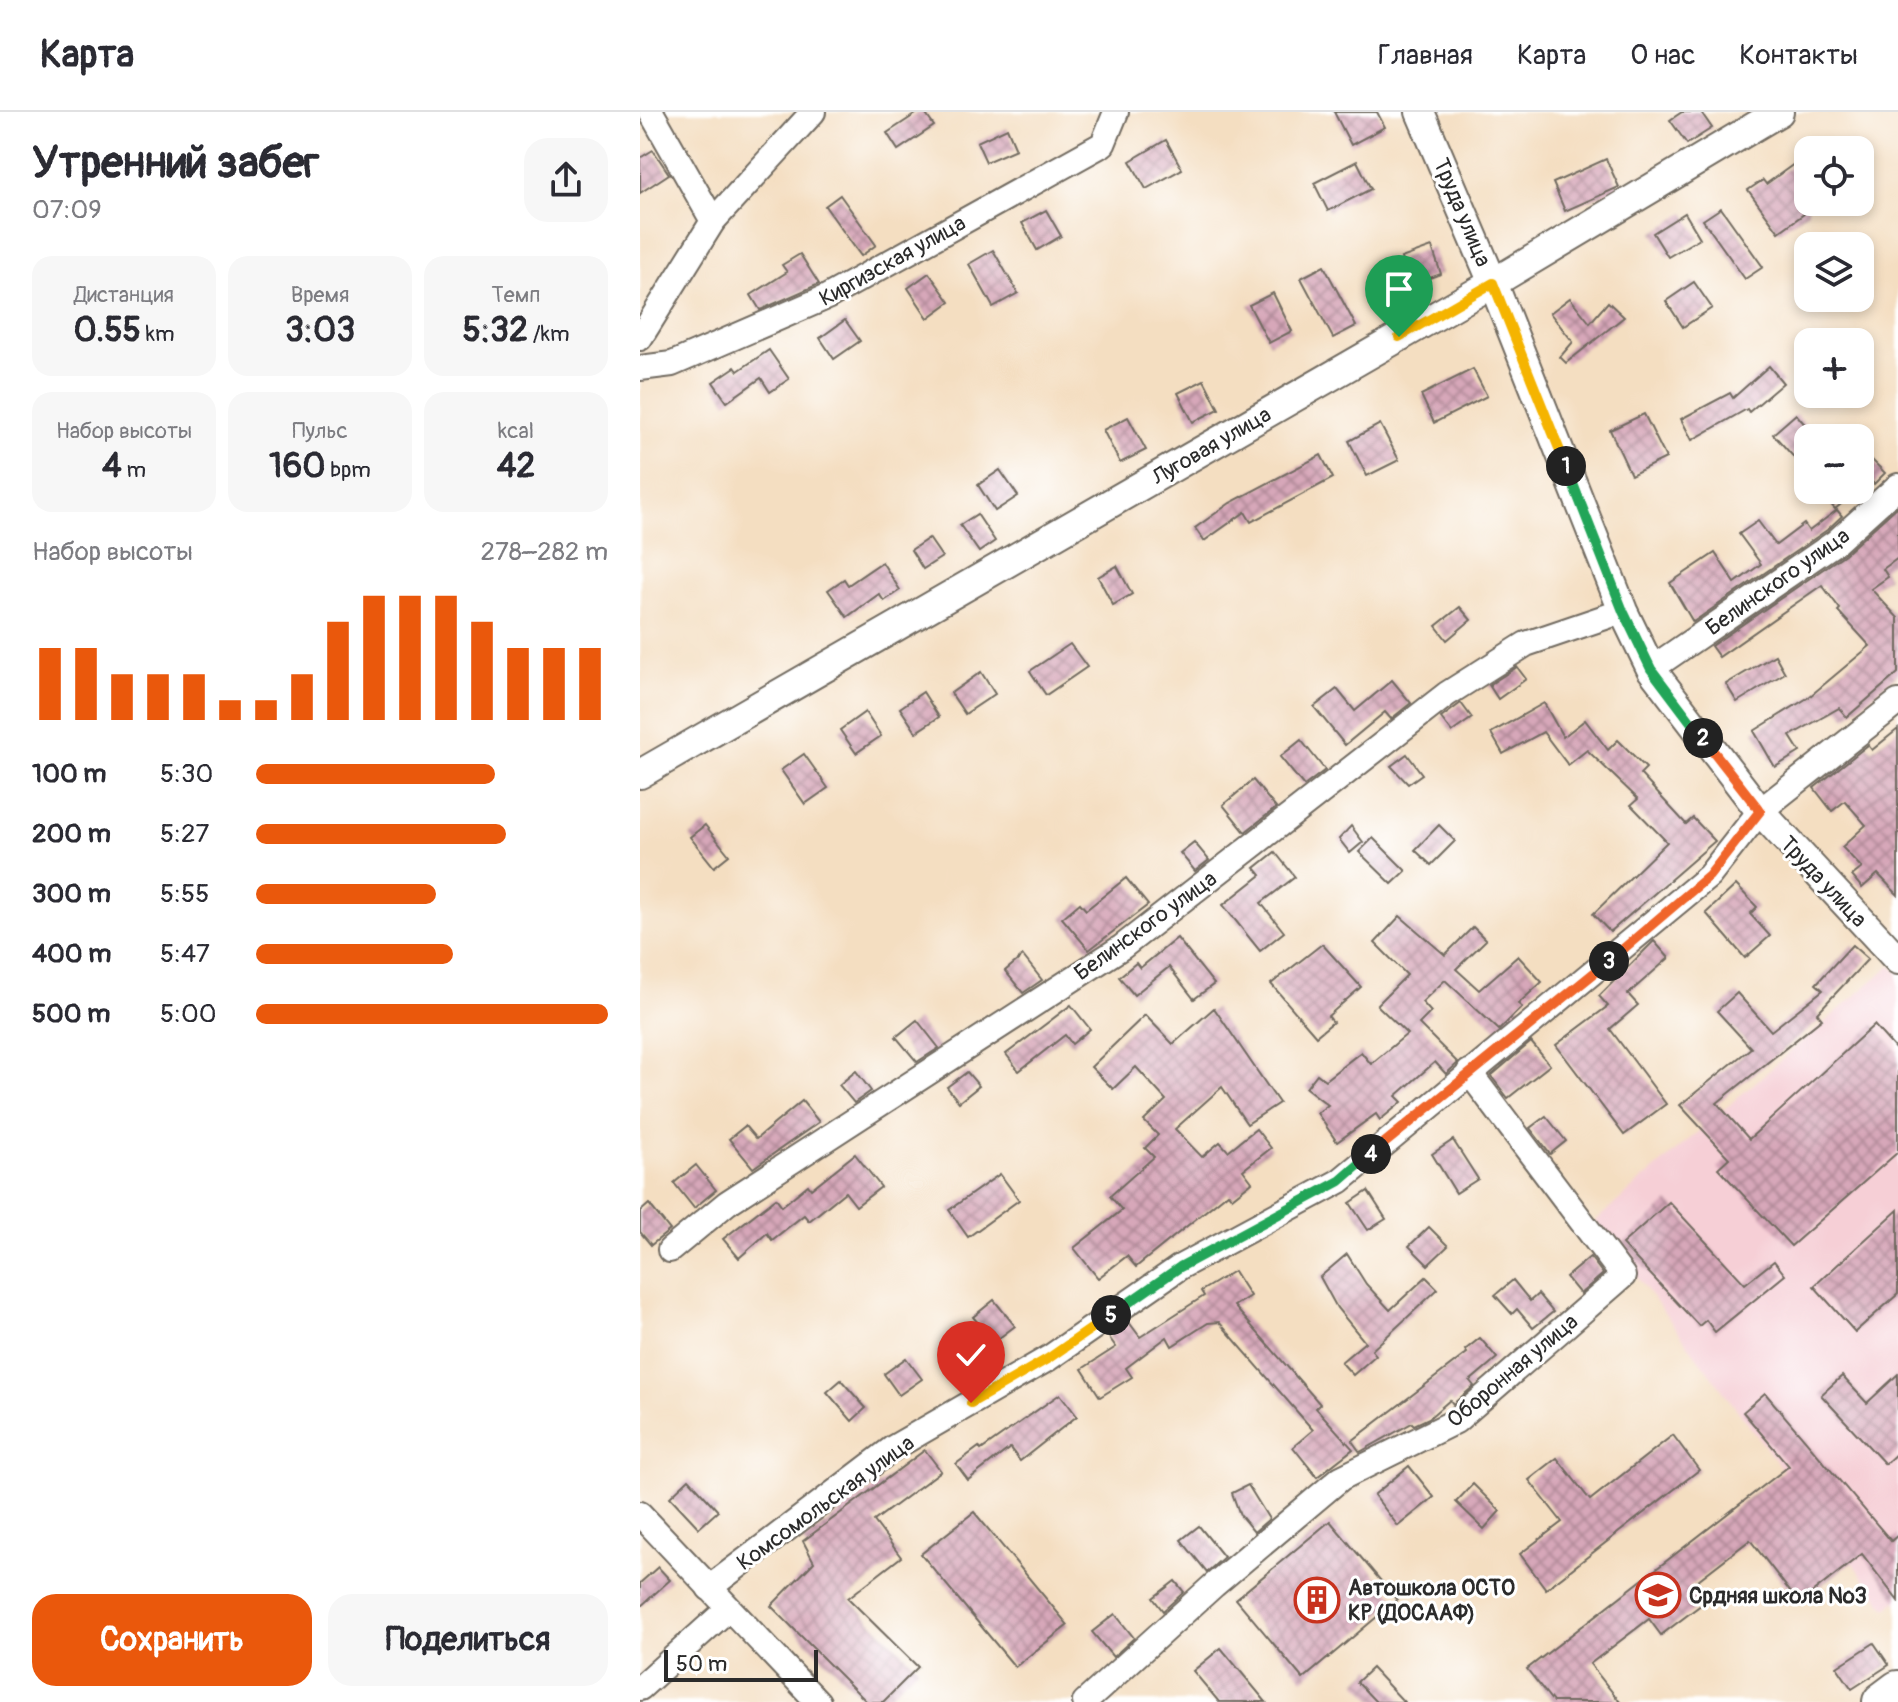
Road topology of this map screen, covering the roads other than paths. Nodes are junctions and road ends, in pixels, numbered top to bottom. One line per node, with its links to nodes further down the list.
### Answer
1 (651, 112): 6 (street)
2 (813, 112): 6 (street)
3 (1116, 112): 9 (street, Киргизская улица)
4 (1420, 112): 7 (street, Труда улица)
5 (1779, 112): 7 (street, Луговая улица)
6 (713, 221): 8 (street)
7 (1493, 283): 11 (street, Труда улица); 14 (street, Луговая улица)
8 (640, 338)
9 (640, 368)
10 (1898, 486): 12 (street, Белинского улица)
11 (1623, 611): 12 (street, Труда улица); 18 (street, Белинского улица)
12 (1651, 669): 15 (street, Труда улица)
13 (1898, 702): 15 (street, Комсомольская улица)
14 (640, 774)
15 (1760, 811): 16 (street, Труда улица); 17 (street, Комсомольская улица)
16 (1898, 960)
17 (1469, 1072): 20 (street, Комсомольская улица); 25 (street, Оборонная улица)
18 (670, 1250)
19 (640, 1514): 20 (street)
20 (709, 1588): 21 (street)
21 (728, 1609): 22 (street); 24 (street)
22 (640, 1688)
23 (1898, 1690): 26 (highway)
24 (818, 1702)
25 (1085, 1702)
26 (1882, 1702)

